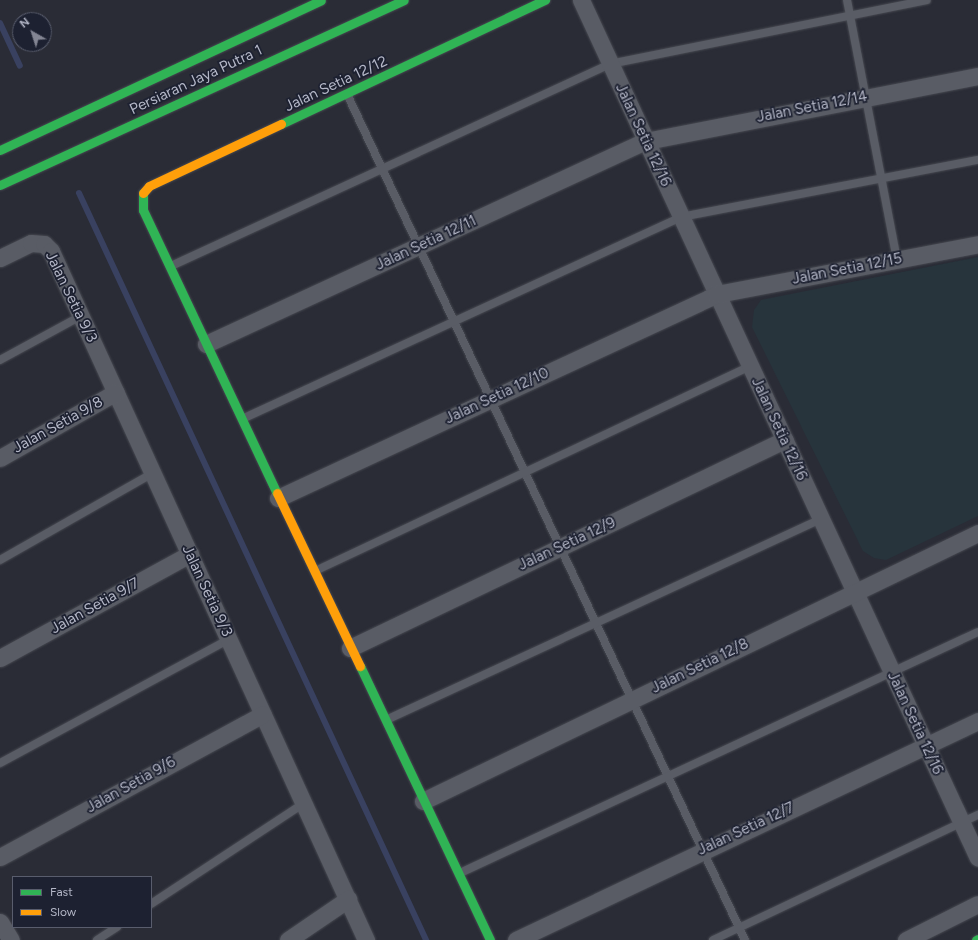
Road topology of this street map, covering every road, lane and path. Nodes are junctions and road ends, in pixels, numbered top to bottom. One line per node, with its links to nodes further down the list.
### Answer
1 (321, 0): 13 (street, Persiaran Jaya Putra 1)
2 (404, 0): 17 (street, Persiaran Jaya Putra 1)
3 (545, 0): 10 (street, Jalan Setia 12/12)
4 (581, 0): 8 (street, Jalan Setia 12/16)
5 (847, 0): 7 (lane)
6 (927, 0): 7 (lane)
7 (850, 16): 8 (lane); 11 (lane)
8 (610, 64): 12 (street, Jalan Setia 12/16); 15 (lane)
9 (978, 76): 11 (street, Jalan Setia 12/14)
10 (347, 94): 15 (lane); 23 (street, Jalan Setia 12/12)
11 (866, 96): 12 (street, Jalan Setia 12/14); 16 (lane)
12 (646, 141): 18 (street, Jalan Setia 12/16); 20 (street, Jalan Setia 12/11)
13 (0, 150)
14 (978, 160): 16 (lane)
15 (382, 169): 20 (lane); 23 (lane)
16 (882, 179): 18 (lane); 22 (lane)
17 (0, 185)
18 (681, 217): 24 (street, Jalan Setia 12/16); 26 (lane)
19 (978, 244): 22 (street, Jalan Setia 12/15)
20 (419, 246): 26 (lane); 27 (street, Jalan Setia 12/11)
21 (0, 258): 25 (street, Jalan Setia 9/3)
22 (898, 259): 24 (street, Jalan Setia 12/15)
23 (170, 267): 27 (street)
24 (717, 294): 29 (street, Jalan Setia 12/16); 31 (street, Jalan Setia 12/10)
25 (81, 316): 28 (lane); 30 (street, Jalan Setia 9/3)
26 (454, 321): 31 (lane); 32 (lane)
27 (206, 344): 32 (street)
28 (0, 360)
29 (750, 366): 33 (street, Jalan Setia 12/16); 35 (lane)
30 (116, 392): 34 (street, Jalan Setia 9/8); 36 (street, Jalan Setia 9/3)
31 (491, 399): 35 (lane); 37 (street, Jalan Setia 12/10)
32 (241, 419): 37 (street)
33 (785, 440): 38 (street, Jalan Setia 12/16); 40 (street, Jalan Setia 12/9)
34 (0, 458)
35 (525, 472): 40 (lane); 43 (lane)
36 (153, 474): 41 (street, Jalan Setia 9/3); 42 (lane)
37 (278, 498): 43 (street)
38 (821, 519): 44 (street, Jalan Setia 12/16); 45 (lane)
39 (978, 533): 44 (street, Jalan Setia 12/8)
40 (560, 548): 45 (lane); 48 (street, Jalan Setia 12/9)
41 (190, 554): 47 (street, Jalan Setia 9/3); 49 (street, Jalan Setia 9/7)
42 (0, 560)
43 (313, 572): 48 (street)
44 (854, 591): 50 (street, Jalan Setia 12/16); 51 (street, Jalan Setia 12/8)
45 (596, 623): 51 (lane); 53 (lane)
46 (978, 632): 50 (lane)
47 (229, 639): 52 (street, Jalan Setia 9/3); 56 (lane)
48 (350, 648): 53 (street)
49 (0, 658)
50 (892, 672): 55 (street, Jalan Setia 12/16); 57 (lane)
51 (632, 699): 57 (lane); 58 (street, Jalan Setia 12/8)
52 (263, 714): 59 (street, Jalan Setia 9/3); 63 (street, Jalan Setia 9/6)
53 (385, 720): 58 (street)
54 (978, 721): 55 (street, Jalan Setia 12/7)
55 (926, 745): 61 (street, Jalan Setia 12/16); 62 (street, Jalan Setia 12/7)
56 (0, 764)
57 (668, 776): 62 (lane); 65 (lane)
58 (423, 800): 65 (street)
59 (304, 803): 66 (street, Jalan Setia 9/3); 67 (lane)
60 (978, 815): 61 (lane)
61 (962, 823): 64 (street, Jalan Setia 12/16); 71 (lane)
62 (702, 849): 71 (lane); 77 (street, Jalan Setia 12/7)
63 (0, 857)
64 (978, 858)
65 (459, 874): 76 (street)
66 (348, 899): 74 (street); 75 (street, Jalan Setia 9/3)
67 (152, 903)
68 (978, 904): 80 (street)
69 (0, 922): 72 (street)
70 (115, 928): 73 (lane)
71 (739, 928): 78 (lane); 79 (lane)
72 (11, 940)
73 (97, 940)
74 (288, 940)
75 (366, 940)
76 (490, 940)
77 (516, 940)
78 (713, 940)
79 (745, 940)
80 (906, 940)

